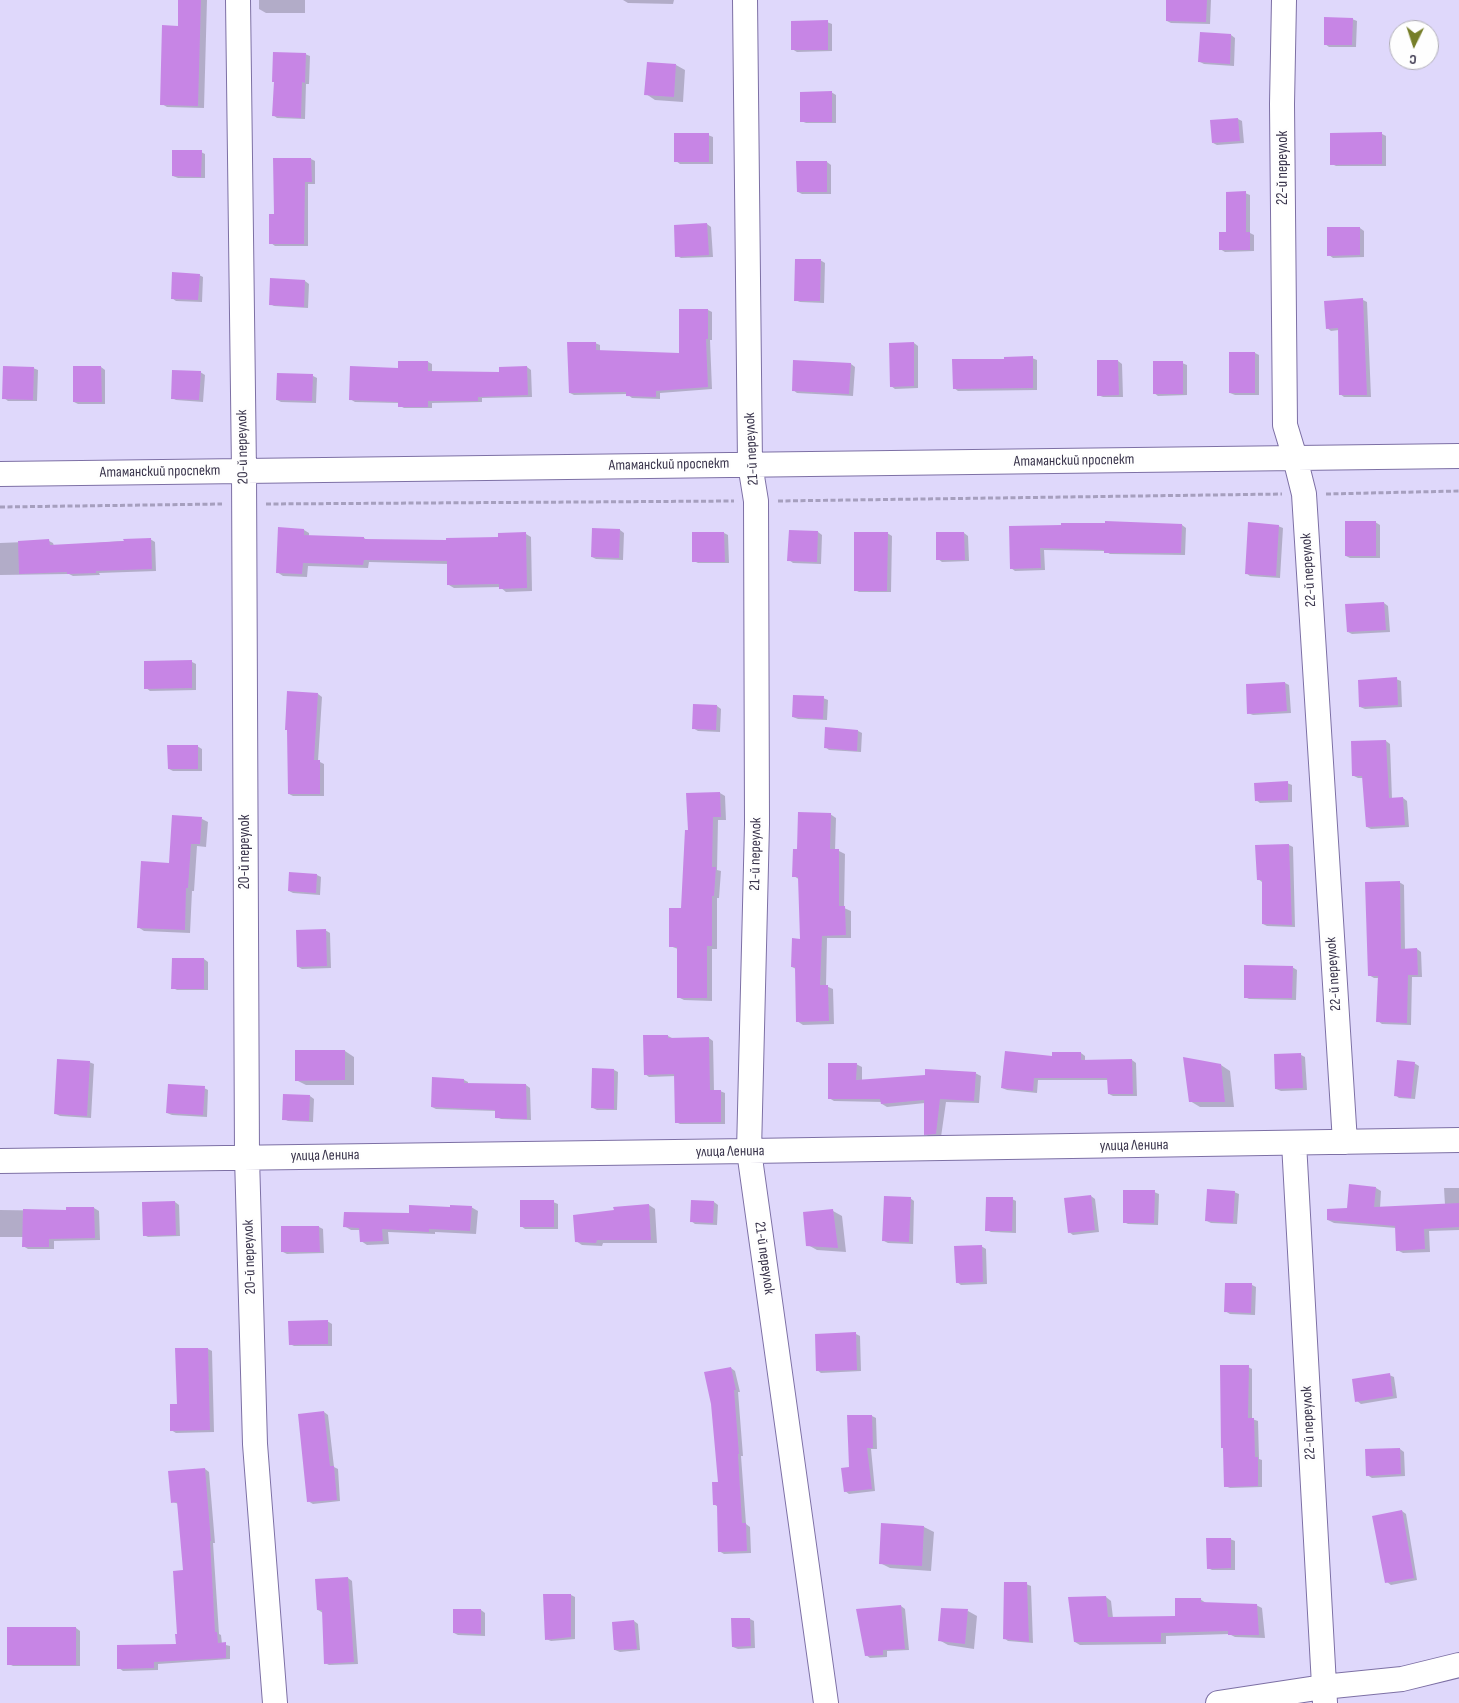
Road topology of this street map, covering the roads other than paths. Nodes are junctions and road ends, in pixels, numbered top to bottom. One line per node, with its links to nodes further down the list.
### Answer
1 (238, 0): 7 (street, 20-й переулок)
2 (745, 0): 6 (street, 21-й переулок)
3 (1284, 0): 5 (street, 22-й переулок)
4 (1459, 456): 5 (street, Атаманский проспект)
5 (1295, 458): 6 (street, Атаманский проспект); 10 (street, 22-й переулок)
6 (750, 464): 7 (street, Атаманский проспект); 12 (street, 21-й переулок)
7 (244, 471): 8 (street, Атаманский проспект); 13 (street, 20-й переулок)
8 (0, 474)
9 (1459, 1140): 10 (street, улица Ленина)
10 (1345, 1142): 11 (street, улица Ленина)
11 (1294, 1143): 12 (street, улица Ленина); 16 (street, 22-й переулок)
12 (749, 1151): 13 (street, улица Ленина); 18 (street, 21-й переулок)
13 (247, 1157): 14 (street, улица Ленина); 17 (street, 20-й переулок)
14 (0, 1161)
15 (1459, 1666): 16 (street)
16 (1324, 1695): 19 (street)
17 (275, 1703)
18 (826, 1703)
19 (1218, 1703)

